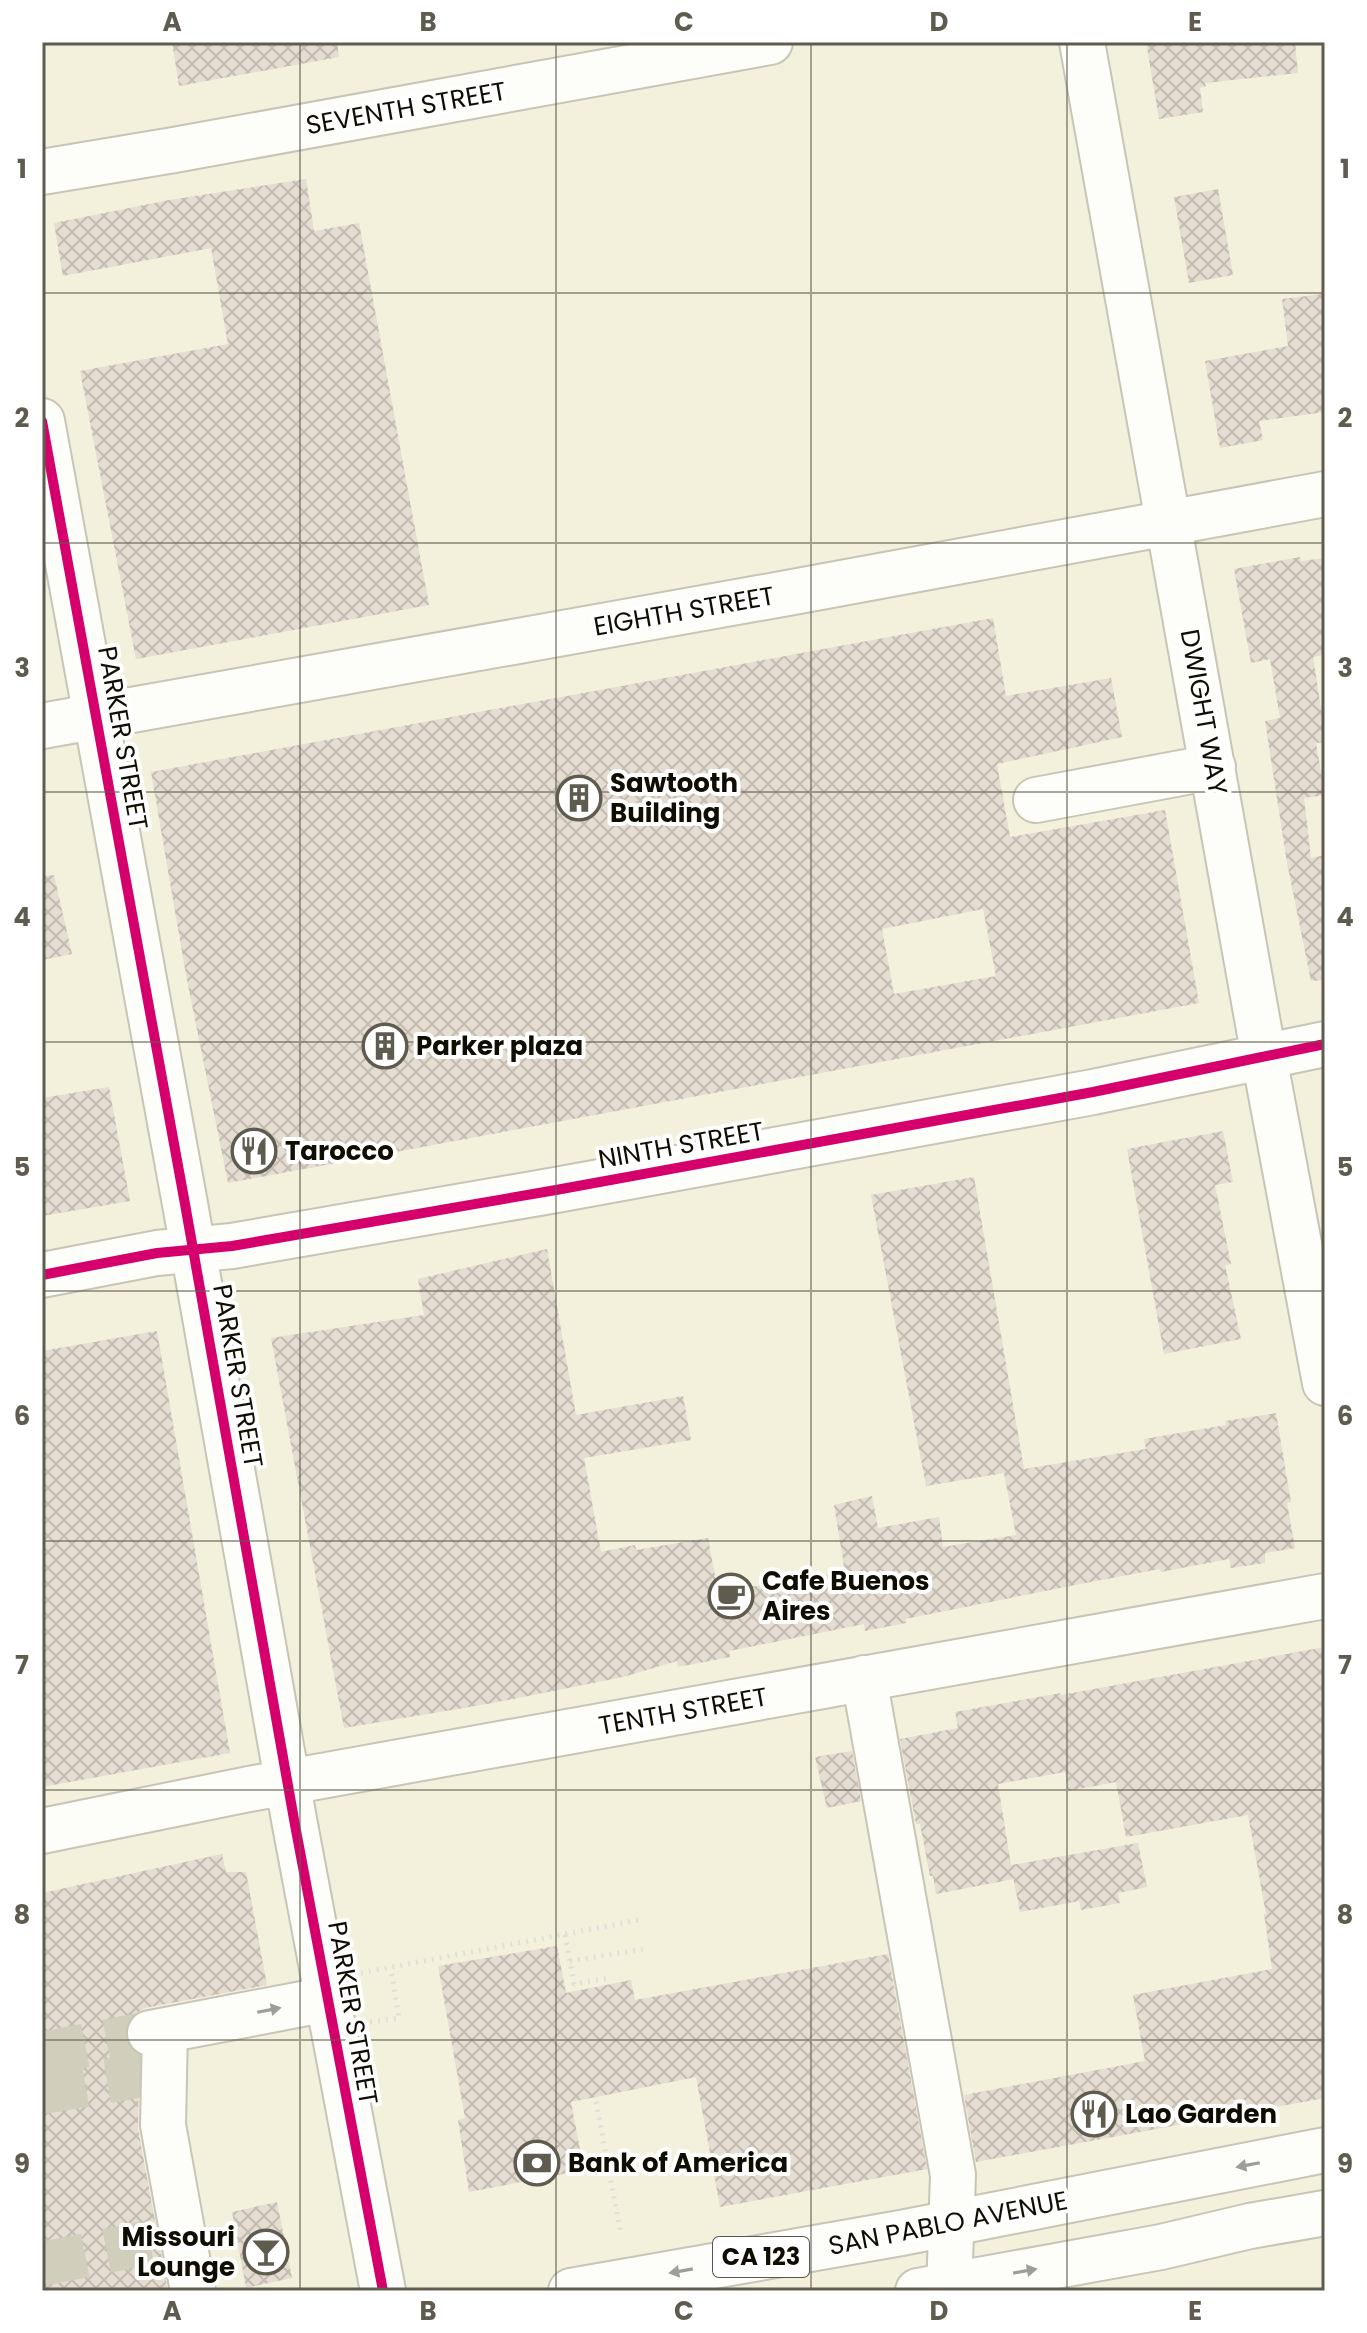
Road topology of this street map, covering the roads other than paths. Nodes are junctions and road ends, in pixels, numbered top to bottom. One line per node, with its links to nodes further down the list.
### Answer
1 (770, 42): 3 (street, SEVENTH STREET)
2 (1082, 42): 6 (street, DWIGHT WAY)
3 (42, 172)
4 (42, 421): 7 (street, PARKER STREET)
5 (1325, 494): 6 (street, EIGHTH STREET)
6 (1169, 522): 7 (street, EIGHTH STREET); 9 (street, DWIGHT WAY)
7 (96, 715): 8 (street, EIGHTH STREET); 13 (street, PARKER STREET)
8 (42, 726)
9 (1213, 767): 10 (street); 12 (street, DWIGHT WAY)
10 (1036, 800)
11 (1325, 1044): 12 (street, NINTH STREET)
12 (1264, 1057): 13 (street, NINTH STREET); 15 (street, DWIGHT WAY)
13 (194, 1250): 14 (street, NINTH STREET); 18 (street, PARKER STREET)
14 (42, 1275)
15 (1325, 1383)
16 (1325, 1596): 17 (street, TENTH STREET)
17 (864, 1678): 18 (street, TENTH STREET); 23 (street)
18 (289, 1782): 19 (street, TENTH STREET); 20 (street, PARKER STREET)
19 (42, 1831)
20 (329, 2001): 25 (street, one-way to 20); 26 (street, PARKER STREET)
21 (1325, 2150): 23 (street, SAN PABLO AVENUE / CA 123, one-way to 23)
22 (1325, 2213): 24 (street, one-way to 22)
23 (950, 2223): 24 (street); 27 (street, SAN PABLO AVENUE / CA 123, one-way to 27)
24 (938, 2289)
25 (193, 2291)
26 (383, 2291)
27 (571, 2291)

